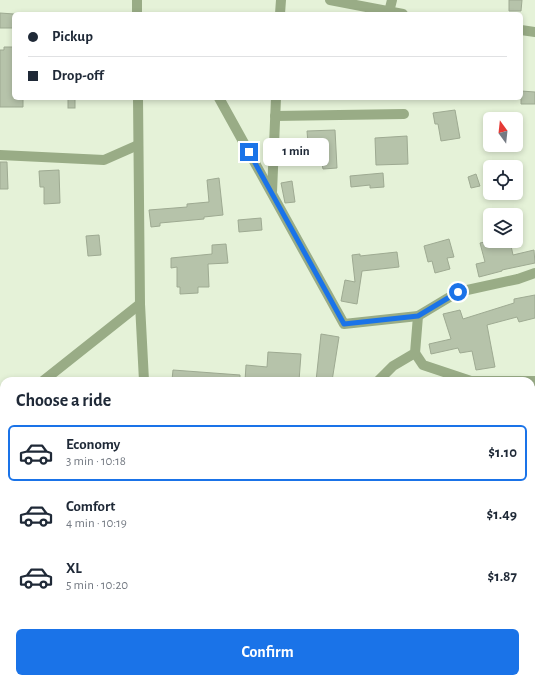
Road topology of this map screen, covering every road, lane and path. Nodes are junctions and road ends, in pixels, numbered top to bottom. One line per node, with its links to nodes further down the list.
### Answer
1 (137, 0): 5 (street)
2 (281, 0): 6 (street)
3 (330, 0): 7 (street)
4 (392, 0): 7 (street)
5 (139, 12)
6 (280, 12)
7 (389, 12)
8 (523, 30): 9 (street)
9 (535, 32)
10 (138, 100): 15 (street)
11 (220, 100): 17 (street)
12 (276, 100): 14 (street)
13 (404, 114): 14 (street)
14 (275, 116): 17 (street)
15 (138, 145): 16 (street); 19 (street)
16 (0, 155)
17 (272, 192): 20 (street)
18 (535, 273): 20 (street)
19 (140, 304): 22 (street); 23 (street)
20 (418, 316): 21 (street)
21 (415, 353): 24 (street); 25 (street)
22 (48, 377)
23 (144, 377)
24 (382, 377)
25 (459, 377)

